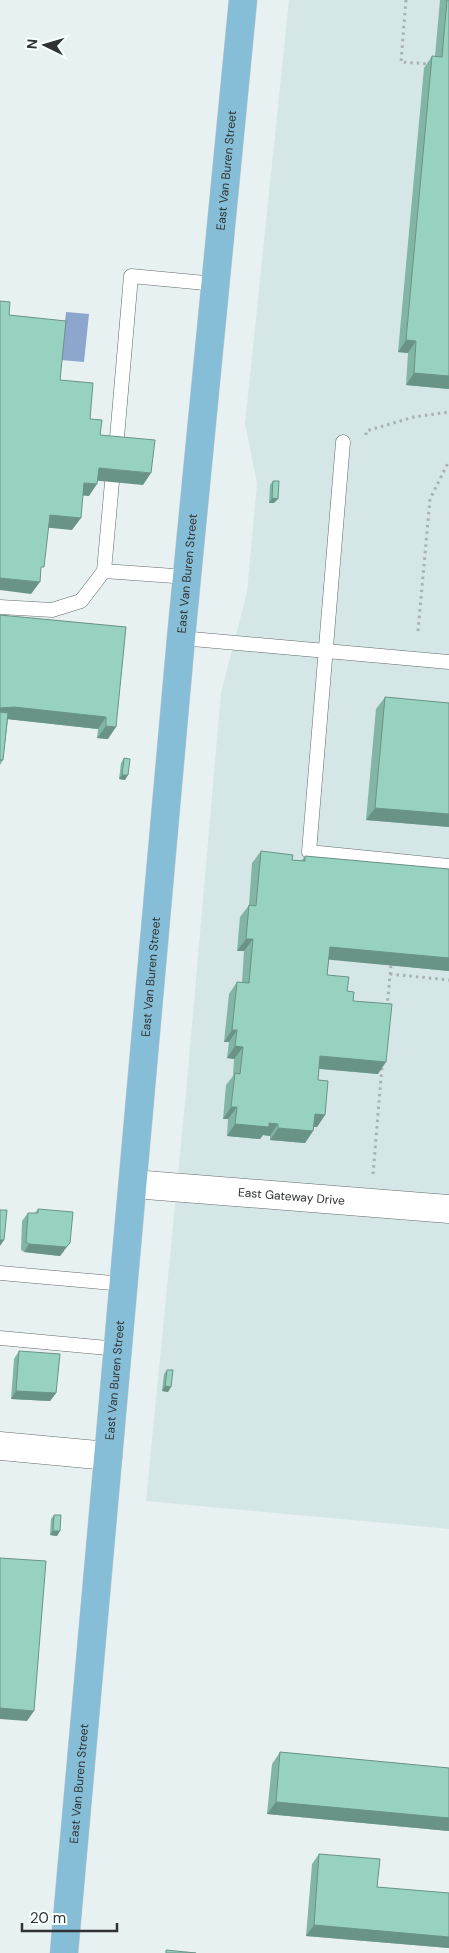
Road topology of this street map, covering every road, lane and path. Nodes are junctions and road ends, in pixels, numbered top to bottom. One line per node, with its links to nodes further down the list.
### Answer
1 (243, 0): 4 (main road, East Van Buren Street)
2 (406, 0): 3 (path)
3 (434, 64)
4 (216, 284): 8 (lane); 12 (main road, East Van Buren Street)
5 (449, 412): 6 (path)
6 (365, 440)
7 (343, 442): 16 (lane)
8 (116, 449)
9 (449, 461): 14 (path)
10 (112, 482): 11 (lane)
11 (104, 571): 12 (lane); 13 (lane)
12 (188, 577): 15 (main road, East Van Buren Street)
13 (0, 607)
14 (418, 631)
15 (181, 638): 16 (lane); 25 (main road, East Van Buren Street)
16 (324, 651): 17 (lane); 18 (lane)
17 (449, 662)
18 (449, 866)
19 (391, 965): 20 (path)
20 (390, 974): 21 (path); 22 (path)
21 (449, 980)
22 (387, 1012)
23 (383, 1060): 24 (path)
24 (373, 1175)
25 (133, 1184): 26 (street, East Gateway Drive); 28 (main road, East Van Buren Street)
26 (449, 1209)
27 (0, 1273): 28 (lane)
28 (124, 1284): 30 (main road, East Van Buren Street)
29 (0, 1338): 30 (lane)
30 (118, 1349): 32 (main road, East Van Buren Street)
31 (0, 1446): 32 (street)
32 (108, 1456): 33 (main road, East Van Buren Street)
33 (64, 1953)

